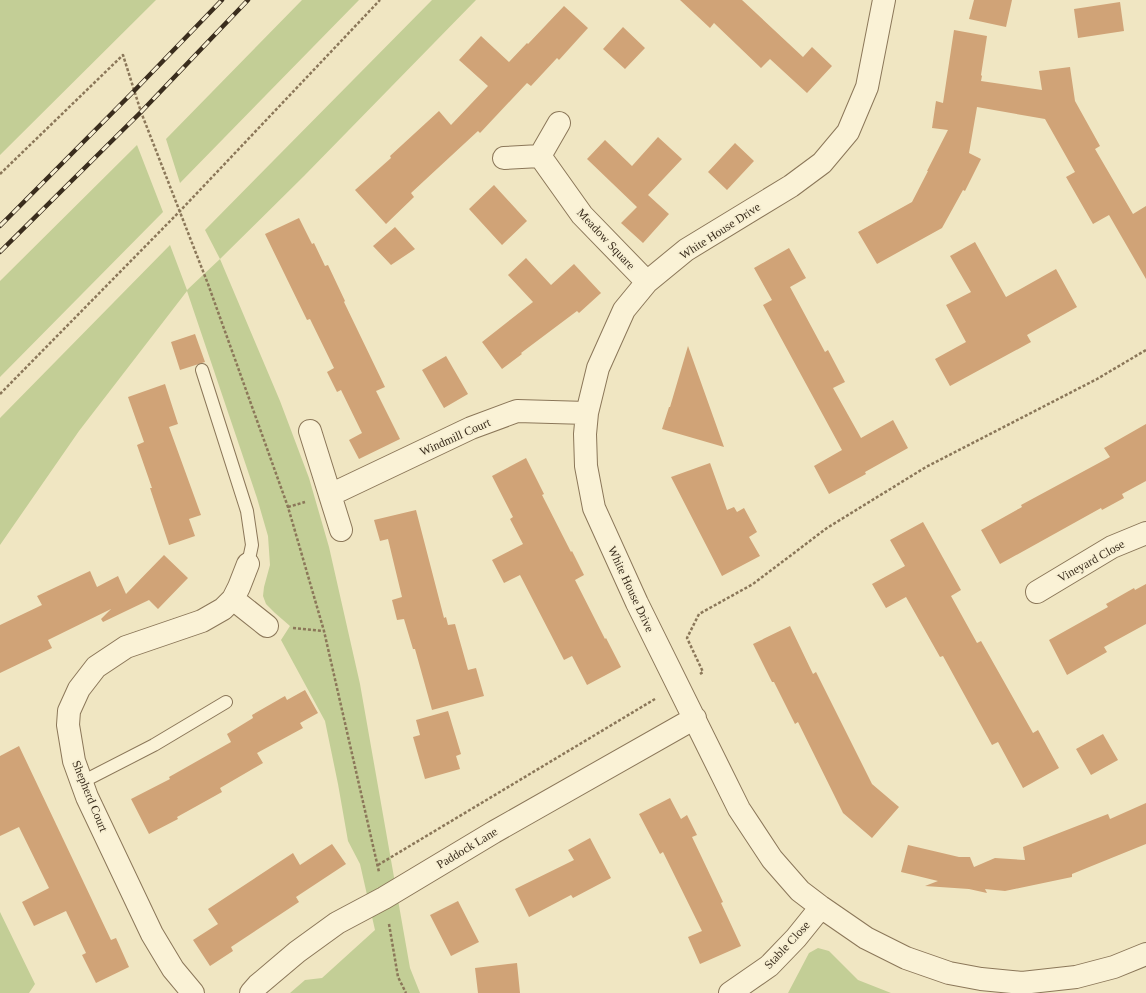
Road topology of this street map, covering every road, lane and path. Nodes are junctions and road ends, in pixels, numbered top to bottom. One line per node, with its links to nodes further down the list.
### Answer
1 (380, 0): 7 (path)
2 (884, 0): 8 (street, White House Drive)
3 (559, 122): 4 (street)
4 (540, 156): 5 (street); 8 (street, Meadow Square)
5 (504, 158)
6 (0, 174): 7 (path)
7 (180, 211): 11 (path); 21 (path)
8 (647, 282): 12 (street, White House Drive)
9 (1146, 350): 22 (path)
10 (202, 370): 17 (lane)
11 (0, 394)
12 (587, 413): 14 (street, Windmill Court); 22 (street, White House Drive)
13 (310, 432): 14 (street)
14 (330, 495): 15 (street)
15 (341, 530)
16 (1146, 533): 18 (street, Vineyard Close)
17 (248, 564): 19 (street, Shepherd Court)
18 (1036, 592)
19 (233, 599): 20 (street); 25 (street, Shepherd Court)
20 (267, 626): 21 (path)
21 (324, 631): 26 (path)
22 (678, 685): 24 (street, White House Drive); 26 (path)
23 (226, 702): 25 (lane)
24 (695, 718): 27 (street, Paddock Lane); 28 (street, White House Drive)
25 (82, 782): 30 (street, Shepherd Court)
26 (378, 865): 27 (path)
27 (384, 898): 31 (street, Paddock Lane); 32 (path)
28 (821, 908): 29 (street, White House Drive); 33 (street, Stable Close)
29 (1146, 954)
30 (193, 993)
31 (251, 993)
32 (406, 993)
33 (730, 993)

